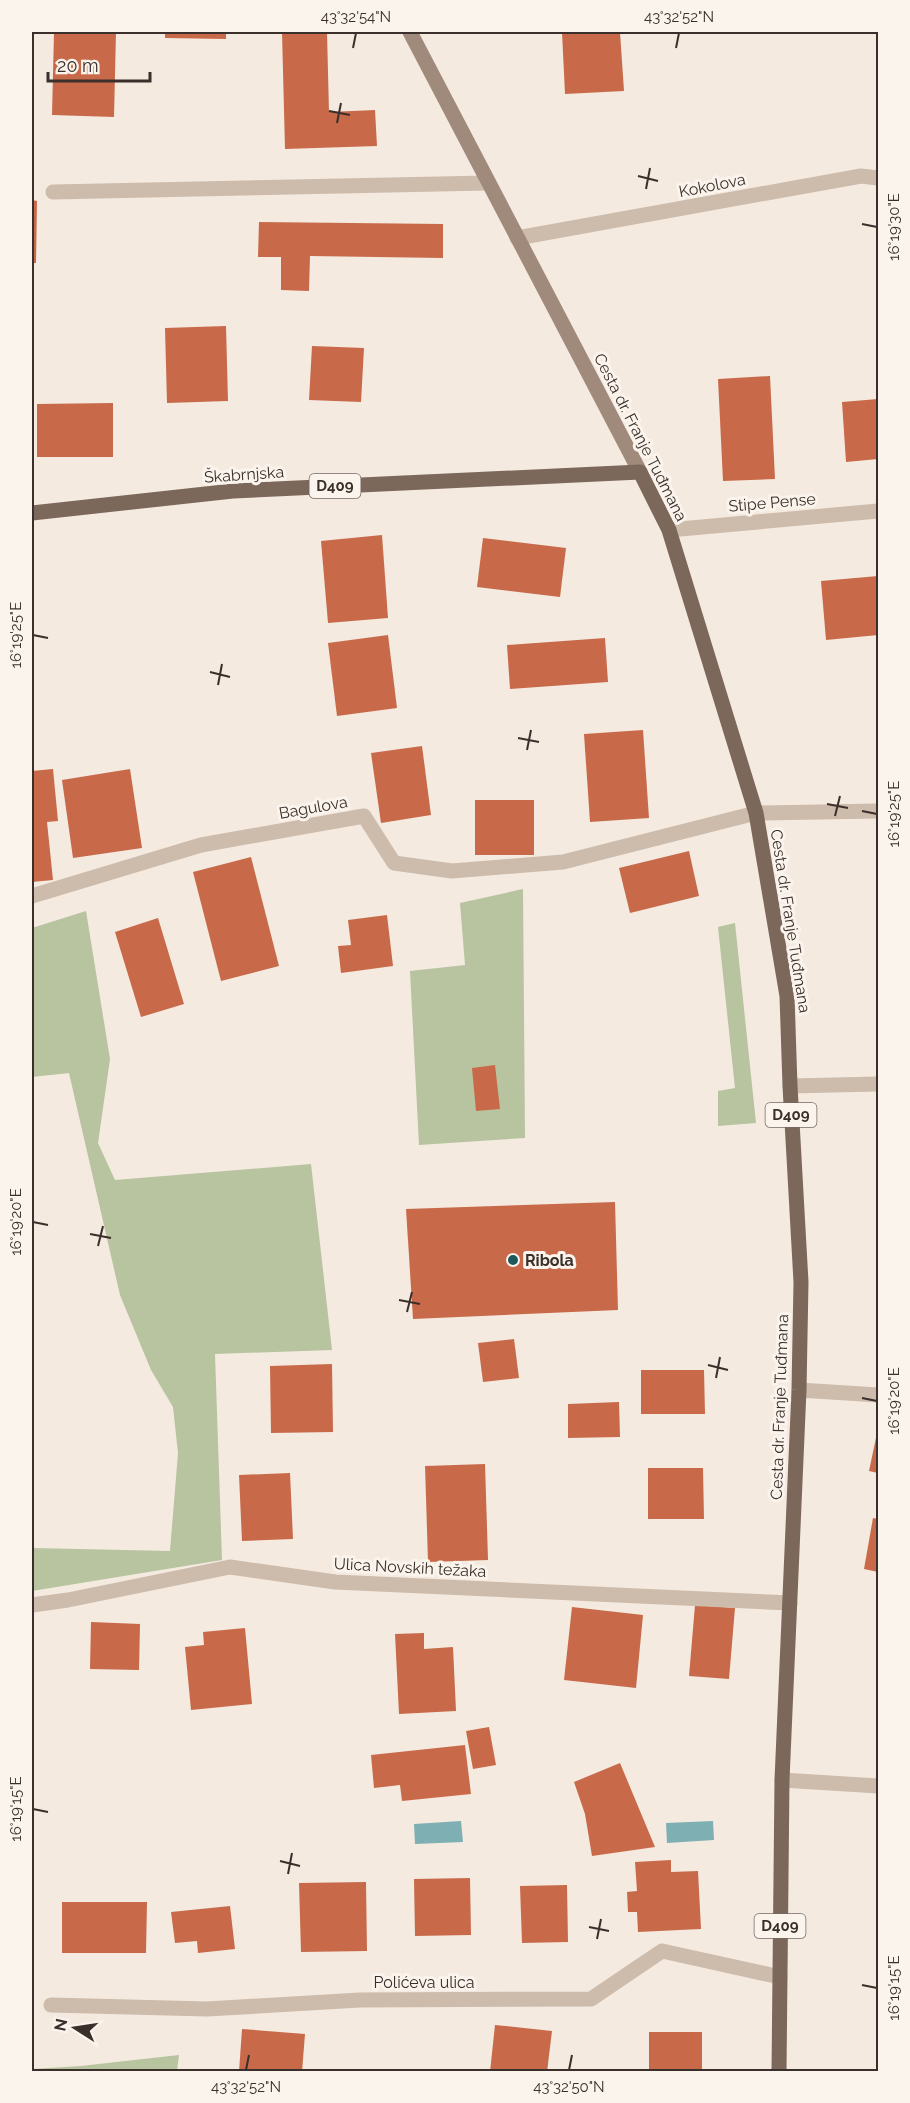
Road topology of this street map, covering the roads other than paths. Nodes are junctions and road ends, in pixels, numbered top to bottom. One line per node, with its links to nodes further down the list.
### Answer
1 (410, 32): 3 (main road, Cesta dr. Franje Tuđmana)
2 (879, 178): 5 (street, Kokolova)
3 (488, 183): 4 (street); 5 (main road, Cesta dr. Franje Tuđmana)
4 (53, 192)
5 (517, 238): 6 (main road, Cesta dr. Franje Tuđmana)
6 (640, 472): 8 (main road, Škabrnjska / D409); 9 (main road, Cesta dr. Franje Tuđmana / D409)
7 (879, 511): 9 (street, Stipe Pense)
8 (32, 513)
9 (669, 530): 11 (main road, Cesta dr. Franje Tuđmana / D409)
10 (879, 811): 11 (street)
11 (756, 813): 12 (street, Bagulova); 14 (main road, Cesta dr. Franje Tuđmana / D409)
12 (32, 896)
13 (879, 1084): 14 (street)
14 (790, 1086): 15 (main road, Cesta dr. Franje Tuđmana / D409)
15 (800, 1390): 16 (street); 17 (main road, Cesta dr. Franje Tuđmana / D409)
16 (879, 1395)
17 (790, 1603): 18 (street, Ulica Novskih težaka); 19 (main road, Cesta dr. Franje Tuđmana / D409)
18 (32, 1605)
19 (782, 1780): 20 (street); 21 (main road, Cesta dr. Franje Tuđmana / D409)
20 (879, 1786)
21 (780, 1977): 22 (street, Polićeva ulica); 23 (main road, Cesta dr. Franje Tuđmana / D409)
22 (51, 2005)
23 (779, 2072)

